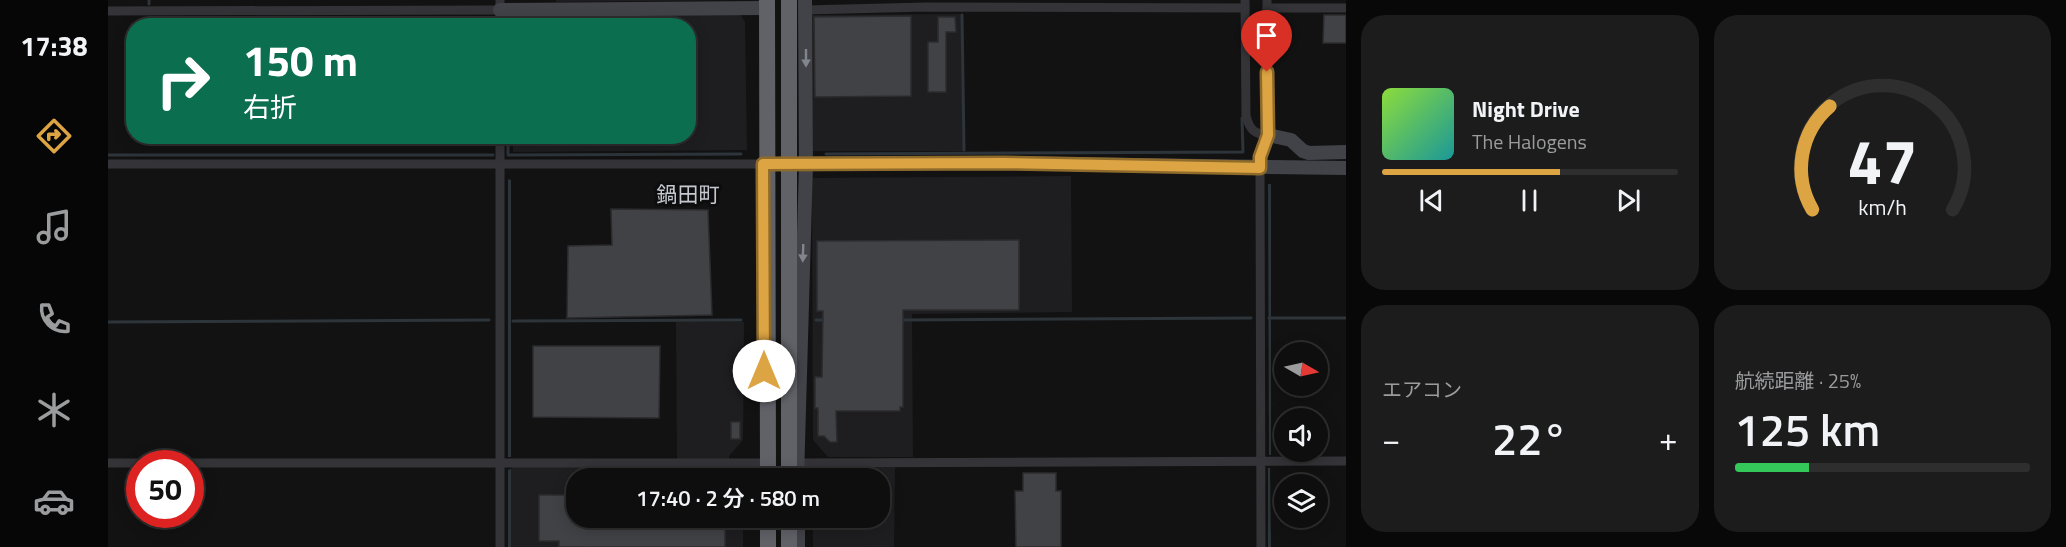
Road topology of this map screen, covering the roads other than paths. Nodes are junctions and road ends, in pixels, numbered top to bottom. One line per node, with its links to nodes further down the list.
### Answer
1 (789, 0): 26 (highway, bridge)
2 (763, 2): 5 (main road); 14 (main road); 24 (highway, bridge)
3 (1245, 4): 6 (street); 9 (street)
4 (1267, 4): 7 (street); 9 (street)
5 (500, 5): 8 (street)
6 (805, 5): 15 (main road, one-way to 15)
7 (1346, 8)
8 (108, 11)
9 (1268, 135): 11 (main road); 16 (main road)
10 (500, 144): 13 (street)
11 (1346, 152)
12 (108, 164): 13 (street)
13 (500, 164): 14 (street); 20 (street)
14 (763, 164): 15 (main road); 25 (main road)
15 (806, 165): 16 (main road); 22 (main road, one-way to 22)
16 (1260, 168): 17 (main road); 18 (street)
17 (1346, 168)
18 (1261, 461): 19 (street); 22 (street); 37 (street)
19 (1346, 461)
20 (499, 462): 21 (street); 23 (street); 32 (street)
21 (108, 463)
22 (797, 463): 27 (main road)
23 (644, 468)
24 (765, 468)
25 (765, 468)
26 (789, 468)
27 (797, 468)
28 (765, 528): 33 (main road)
29 (767, 528): 34 (highway)
30 (789, 528): 35 (highway)
31 (798, 528): 36 (main road)
32 (500, 547)
33 (763, 547)
34 (768, 547)
35 (789, 547)
36 (798, 547)
37 (1261, 547)

